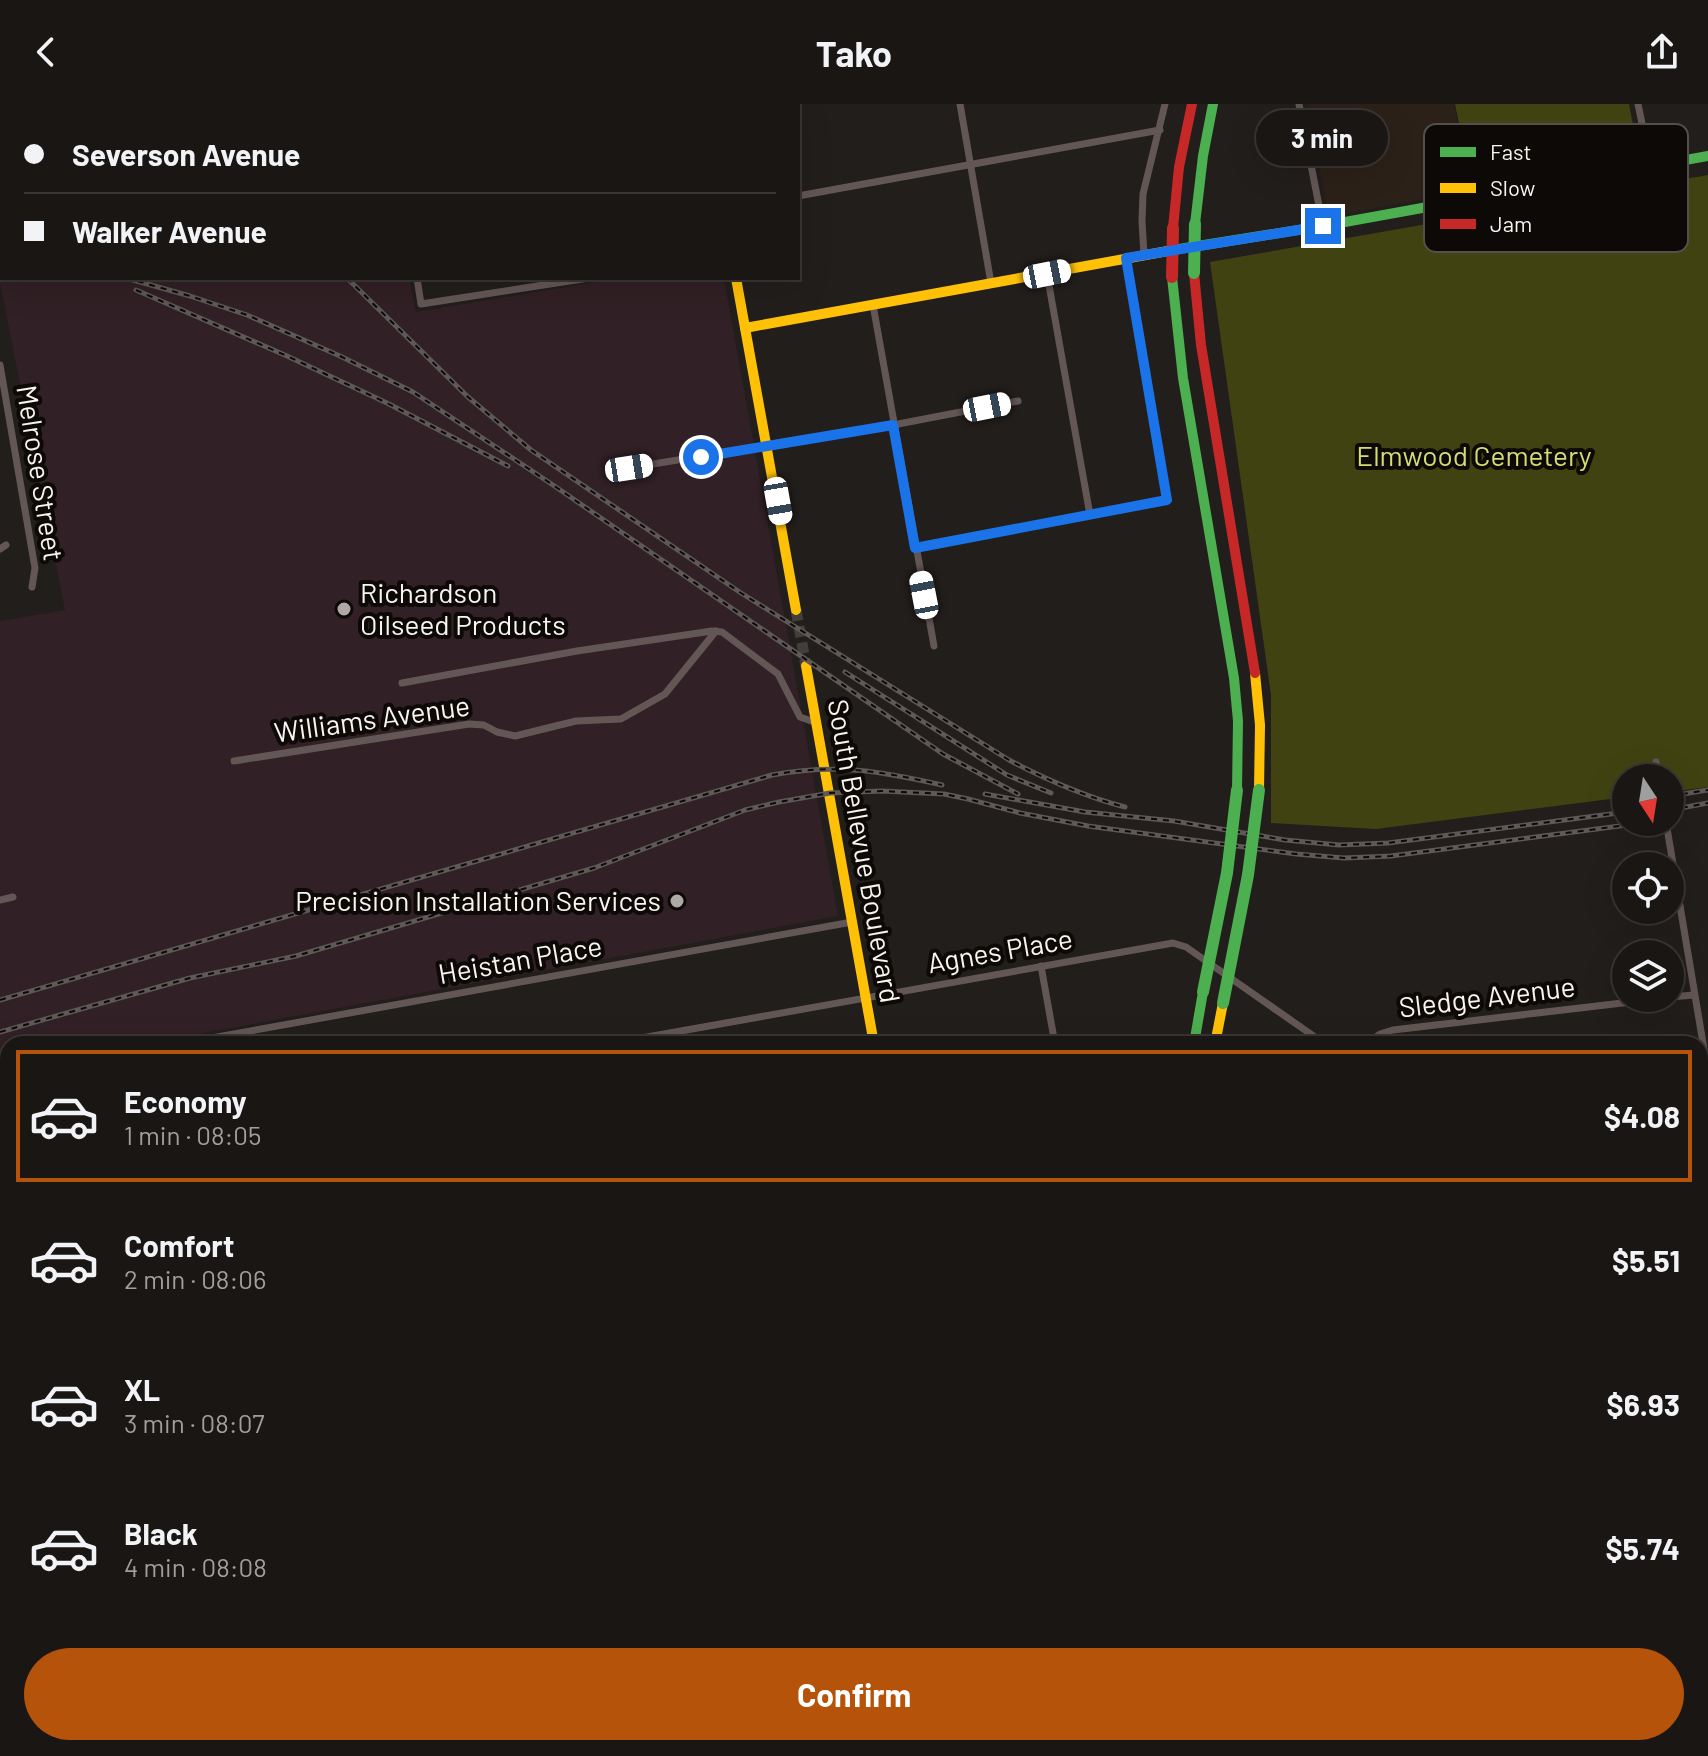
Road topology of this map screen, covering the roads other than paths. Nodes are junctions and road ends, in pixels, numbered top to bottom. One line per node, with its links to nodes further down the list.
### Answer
1 (960, 104): 11 (street)
2 (1165, 104): 8 (street)
3 (1192, 104): 52 (main road, bridge)
4 (1213, 104): 53 (main road, bridge)
5 (1299, 104): 14 (street)
6 (1638, 104): 7 (street)
7 (1642, 124)
8 (1160, 130): 11 (street); 15 (street)
9 (1708, 156): 10 (main road)
10 (1688, 160)
11 (971, 165): 12 (street); 21 (street)
12 (800, 196)
13 (1424, 208): 14 (main road)
14 (1323, 226): 15 (main road)
15 (1144, 255): 16 (main road)
16 (1126, 258): 17 (main road); 29 (street)
17 (1047, 274): 21 (main road); 29 (street)
18 (417, 280): 19 (street)
19 (576, 280)
20 (736, 280): 23 (main road)
21 (991, 283): 22 (main road)
22 (873, 305): 23 (main road); 26 (street)
23 (745, 328): 27 (main road)
24 (0, 365): 31 (street, Melrose Street)
25 (1018, 401): 26 (street)
26 (893, 425): 27 (street); 30 (street)
27 (768, 446): 28 (street); 32 (main road)
28 (610, 471)
29 (1090, 515): 30 (street)
30 (915, 548): 34 (street)
31 (32, 587)
32 (796, 610)
33 (716, 631): 36 (street, Williams Avenue); 37 (street); 38 (street, Williams Avenue)
34 (934, 646)
35 (806, 666): 37 (main road, South Bellevue Boulevard)
36 (402, 683)
37 (817, 723): 42 (main road, South Bellevue Boulevard)
38 (234, 761)
39 (1669, 836): 44 (street)
40 (13, 897): 41 (street)
41 (0, 900)
42 (852, 922): 46 (main road, South Bellevue Boulevard); 48 (street, Heistan Place)
43 (1041, 966): 46 (street, Agnes Place); 51 (street); 54 (street, Agnes Place)
44 (1694, 995): 45 (street, Sledge Avenue); 56 (street)
45 (1684, 996)
46 (866, 998): 49 (street, Agnes Place); 50 (main road, South Bellevue Boulevard)
47 (1612, 1005): 55 (street, Sledge Avenue)
48 (223, 1036)
49 (653, 1036)
50 (873, 1036)
51 (1054, 1036)
52 (1195, 1036)
53 (1217, 1036)
54 (1314, 1036)
55 (1377, 1036)
56 (1701, 1036)

